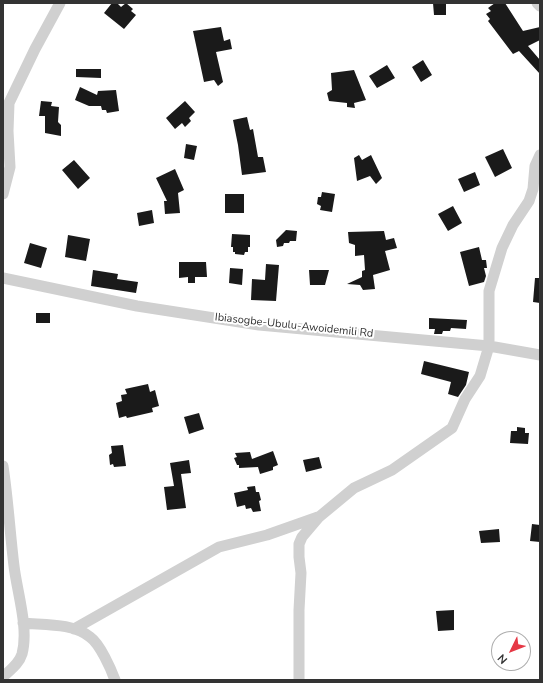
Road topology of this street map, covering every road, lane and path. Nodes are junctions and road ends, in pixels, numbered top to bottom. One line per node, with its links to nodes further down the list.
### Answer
1 (60, 3): 4 (street)
2 (537, 3): 3 (street)
3 (540, 6)
4 (6, 146): 6 (street)
5 (540, 155): 8 (street)
6 (3, 194)
7 (3, 278): 8 (street, Ibiasogbe-Ubulu-Awoidemili Rd)
8 (489, 346): 9 (street, Ibiasogbe-Ubulu-Awoidemili Rd); 11 (street)
9 (540, 355)
10 (3, 466): 14 (street)
11 (319, 517): 12 (street); 13 (street)
12 (297, 525): 13 (street); 15 (street)
13 (302, 537): 18 (street)
14 (23, 623): 15 (street); 16 (street)
15 (74, 628): 17 (street)
16 (3, 677)
17 (115, 680)
18 (299, 680)

